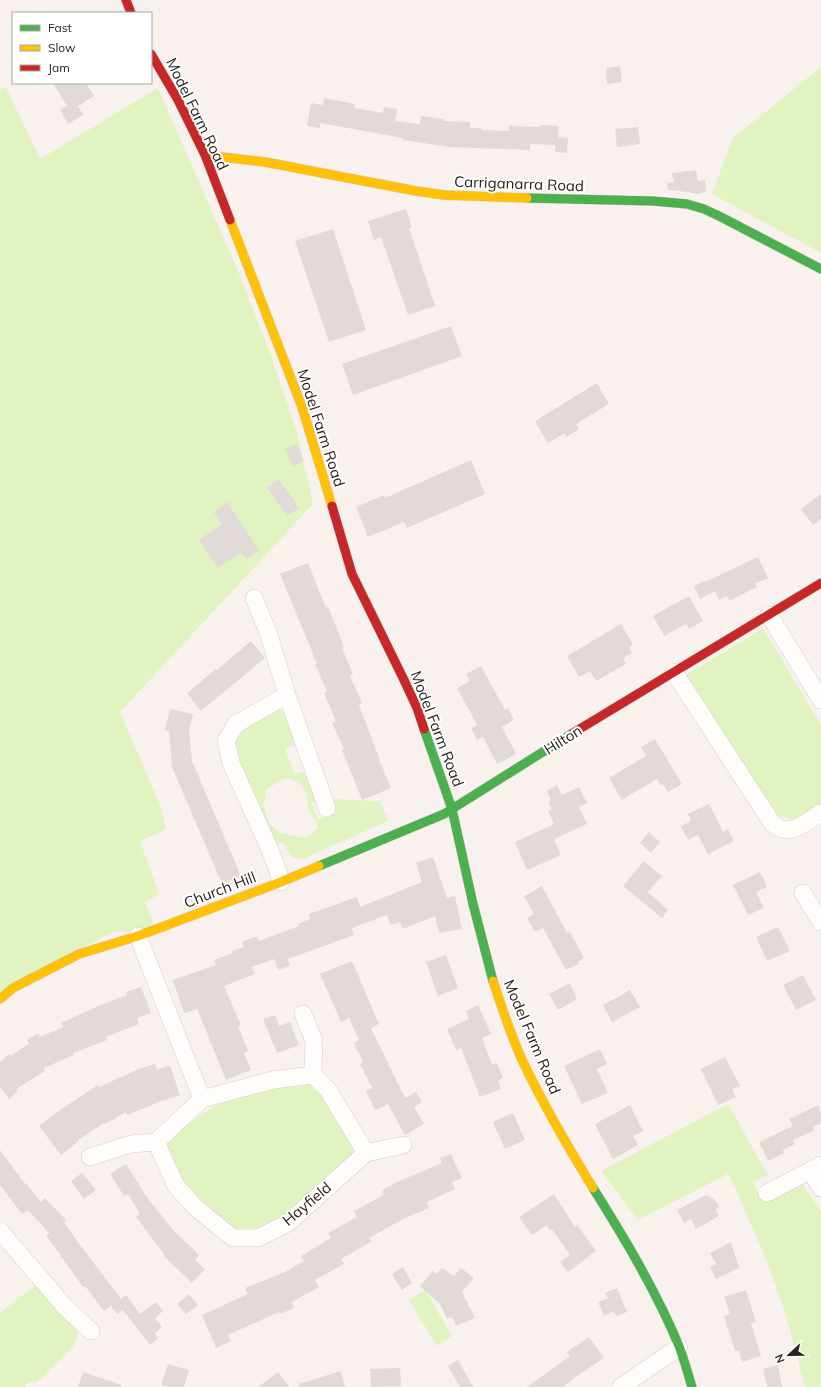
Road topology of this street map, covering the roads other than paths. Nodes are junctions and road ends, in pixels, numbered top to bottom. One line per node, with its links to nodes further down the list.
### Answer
1 (126, 0): 2 (street)
2 (131, 12)
3 (152, 56): 4 (street, Model Farm Road)
4 (205, 155): 5 (street, Carriganarra Road); 13 (street, Model Farm Road)
5 (821, 269)
6 (821, 583): 8 (street, Hilton)
7 (254, 598): 10 (street)
8 (769, 615): 9 (street, Hilton); 11 (street)
9 (674, 672): 13 (street, Hilton); 14 (street)
10 (287, 695): 12 (street); 15 (street)
11 (821, 700)
12 (327, 808)
13 (452, 809): 15 (street, Church Hill); 32 (street, Model Farm Road)
14 (821, 813)
15 (281, 882): 18 (street, Church Hill)
16 (803, 893): 17 (street)
17 (821, 922)
18 (138, 936): 19 (street, Church Hill); 22 (street)
19 (0, 999)
20 (303, 1014): 21 (street)
21 (313, 1075): 22 (street); 25 (street)
22 (202, 1100): 23 (street)
23 (156, 1142): 25 (street, Hayfield); 26 (street)
24 (403, 1145): 25 (street, Hayfield)
25 (366, 1153)
26 (90, 1157)
27 (815, 1168): 28 (street); 29 (street)
28 (821, 1188)
29 (767, 1193)
30 (0, 1231): 31 (street)
31 (91, 1331)
32 (679, 1346): 33 (street); 34 (street, Model Farm Road)
33 (621, 1387)
34 (692, 1387)

